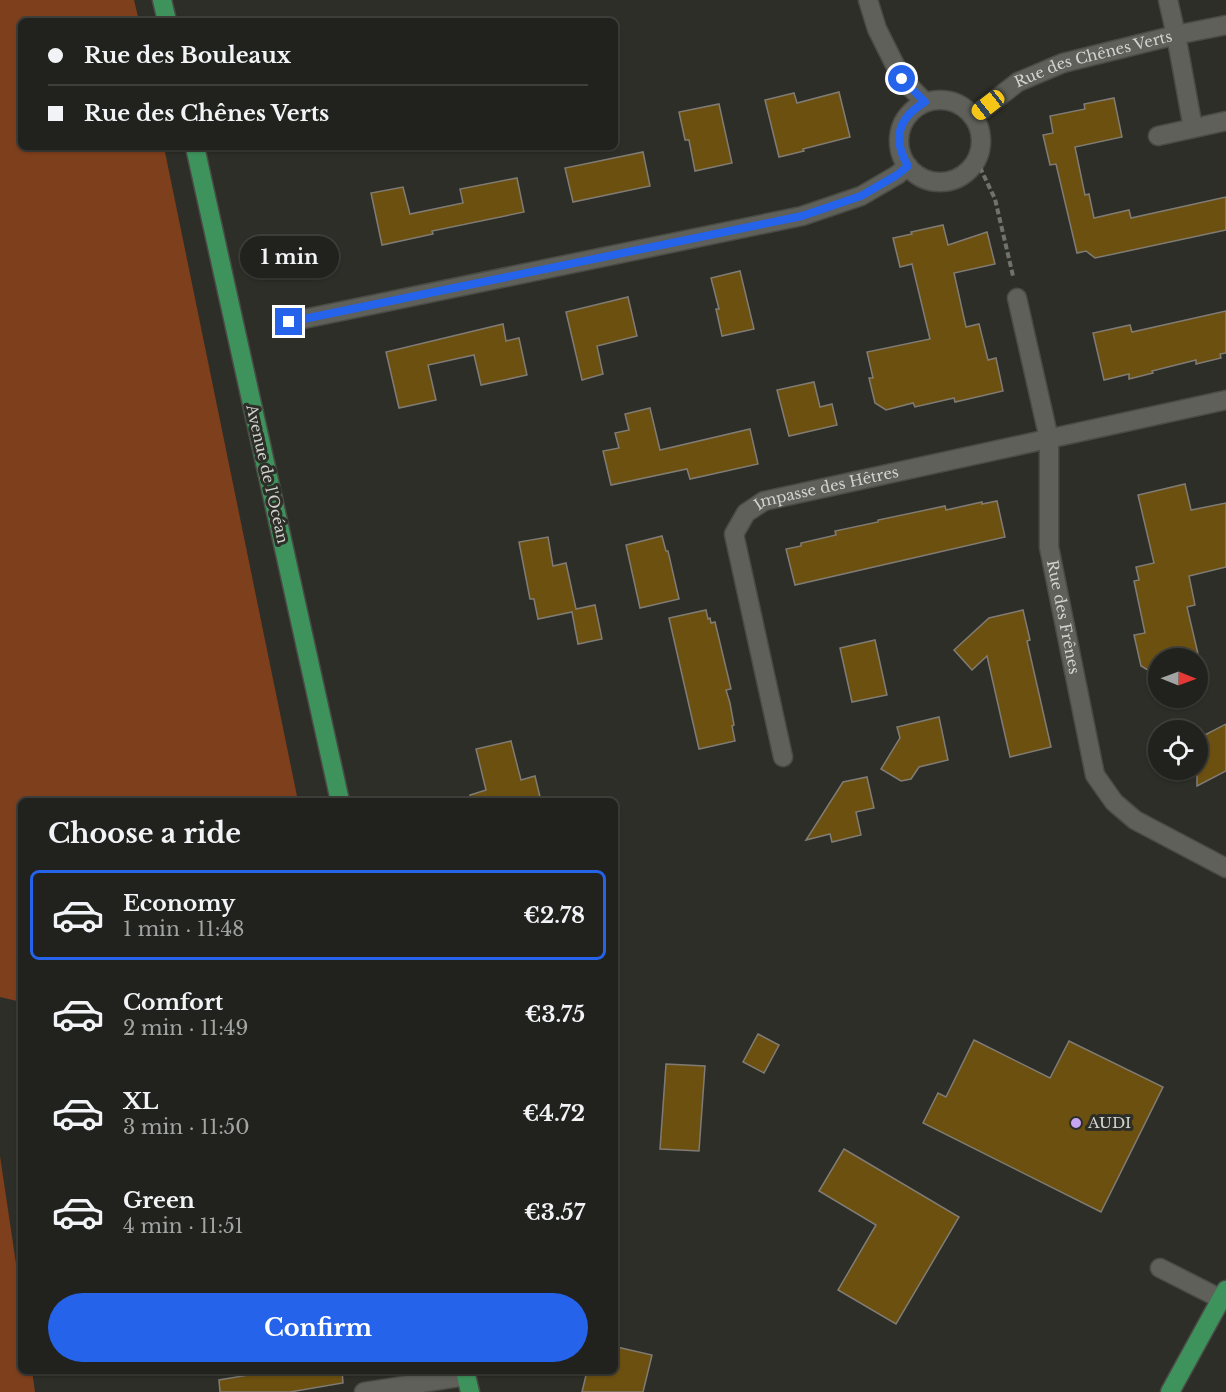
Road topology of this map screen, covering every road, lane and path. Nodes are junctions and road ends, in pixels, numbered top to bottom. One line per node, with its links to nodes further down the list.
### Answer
1 (162, 0): 4 (main road)
2 (868, 0): 7 (street)
3 (1168, 0): 6 (street)
4 (166, 18)
5 (1226, 25): 6 (street, Rue des Chênes Verts)
6 (1176, 36): 8 (street, Rue des Chênes Verts); 10 (street)
7 (925, 102): 8 (street); 14 (street)
8 (973, 117): 13 (street)
9 (1226, 121): 10 (street)
10 (1193, 128): 11 (street)
11 (1158, 136)
12 (196, 150): 20 (main road, Avenue de l'Océan)
13 (976, 159): 14 (street); 15 (path)
14 (908, 166): 16 (street)
15 (1017, 298): 18 (street, Rue des Frênes)
16 (289, 322)
17 (1226, 400): 18 (street, Impasse des Hêtres)
18 (1049, 439): 19 (street, Impasse des Hêtres); 21 (street, Rue des Frênes)
19 (783, 757)
20 (339, 798)
21 (1226, 868)
22 (1160, 1268): 23 (street)
23 (1223, 1294): 26 (main road)
24 (467, 1380): 25 (street)
25 (364, 1392)
26 (1170, 1392)

